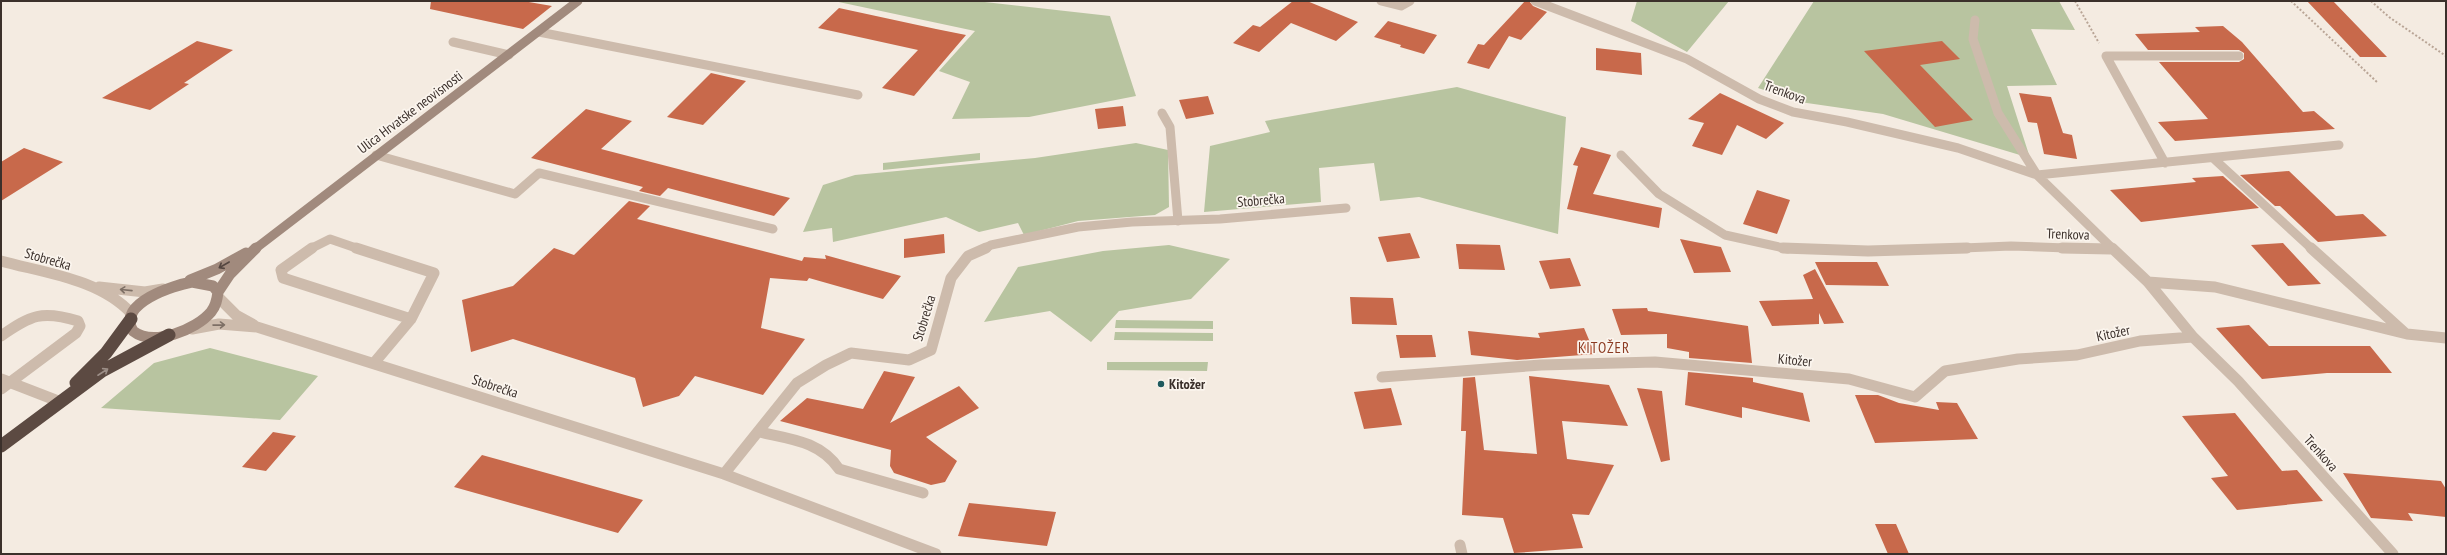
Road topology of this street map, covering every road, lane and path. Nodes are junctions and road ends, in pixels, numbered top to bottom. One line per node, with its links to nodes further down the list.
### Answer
1 (578, 1): 9 (street, Ulica Hrvatske neovisnosti)
2 (1381, 1): 3 (street)
3 (1410, 1)
4 (1535, 1): 23 (street, Trenkova)
5 (2075, 1): 12 (path)
6 (2291, 1): 15 (path)
7 (2371, 1): 14 (path)
8 (1975, 20): 23 (street)
9 (539, 32): 11 (street, Ulica Hrvatske neovisnosti); 16 (street)
10 (453, 42): 11 (street)
11 (509, 55): 19 (street, Ulica Hrvatske neovisnosti)
12 (2106, 56): 13 (street); 22 (street)
13 (2239, 56)
14 (2446, 56)
15 (2378, 83)
16 (858, 94)
17 (1162, 113): 25 (street)
18 (2339, 144): 21 (street, Trenkova)
19 (376, 155): 26 (street); 27 (street, Ulica Hrvatske neovisnosti)
20 (1621, 155): 28 (street, Trenkova)
21 (2213, 158): 22 (street, Trenkova); 39 (street)
22 (2165, 163): 23 (street, Trenkova)
23 (2037, 175): 28 (street, Trenkova)
24 (1346, 208): 25 (street, Stobrečka)
25 (1178, 221): 49 (street, Stobrečka)
26 (773, 229)
27 (258, 246): 31 (street, Ulica Hrvatske neovisnosti, one-way to 31); 34 (street, Ulica Hrvatske neovisnosti)
28 (2111, 249): 30 (street, Trenkova)
29 (1, 261): 32 (street, Stobrečka)
30 (2148, 282): 39 (street); 42 (street, Trenkova)
31 (179, 284): 33 (street); 34 (street)
32 (87, 285): 33 (street, Stobrečka, one-way to 32); 35 (street, Stobrečka)
33 (164, 289): 35 (street)
34 (218, 295): 37 (street, Stobrečka); 38 (street, Ulica Hrvatske neovisnosti)
35 (132, 316): 40 (street, Ulica Hrvatske neovisnosti); 48 (highway)
36 (411, 319): 36 (street); 44 (street)
37 (257, 327): 38 (street, Stobrečka, one-way to 37); 44 (street, Stobrečka)
38 (182, 331): 40 (street, Ulica Hrvatske neovisnosti)
39 (2406, 334): 43 (street)
40 (169, 335): 48 (highway, one-way to 40)
41 (1, 336): 46 (street)
42 (2192, 337): 45 (street, Kitožer); 54 (street, Trenkova)
43 (2446, 338)
44 (374, 363): 51 (street, Stobrečka)
45 (1382, 377)
46 (6, 381): 47 (street); 48 (street)
47 (1, 389)
48 (58, 401): 50 (highway)
49 (759, 432): 51 (street, Stobrečka); 52 (street)
50 (1, 446)
51 (724, 474): 53 (street, Stobrečka)
52 (923, 493)
53 (936, 554)
54 (2393, 554)

